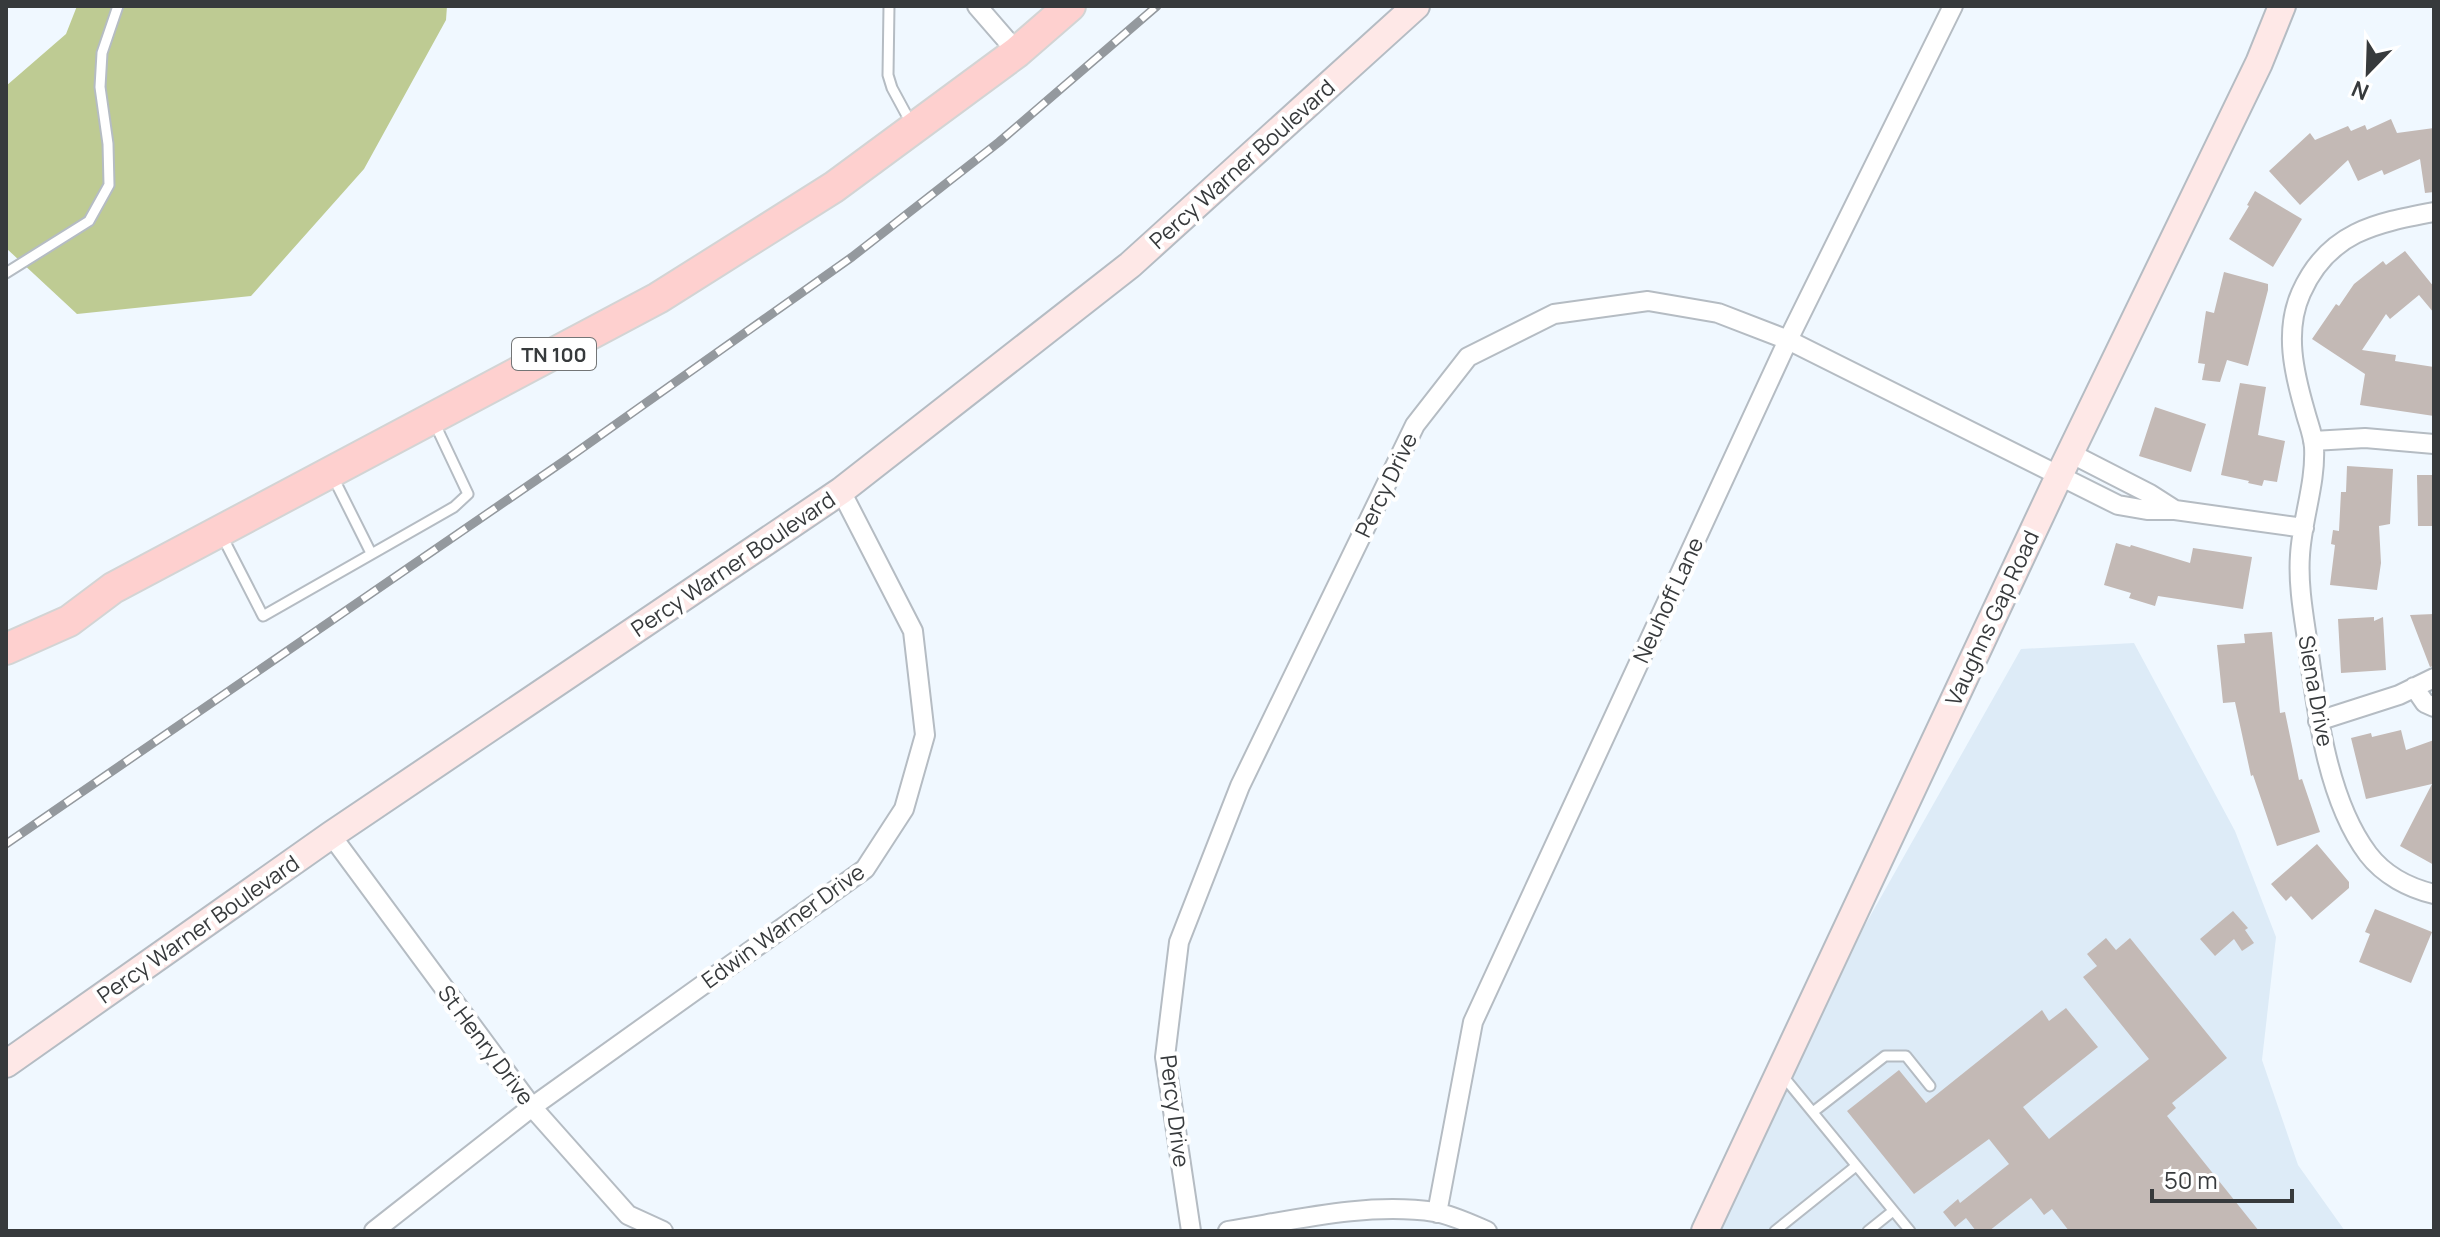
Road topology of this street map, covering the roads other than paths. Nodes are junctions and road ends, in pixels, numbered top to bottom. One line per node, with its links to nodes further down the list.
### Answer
1 (118, 6): 11 (lane)
2 (889, 6): 9 (lane)
3 (977, 6): 8 (street)
4 (1070, 6): 8 (main road, TN 100)
5 (1416, 6): 18 (street, Percy Warner Boulevard)
6 (1953, 6): 12 (street, Neuhoff Lane)
7 (2282, 6): 16 (street, Vaughns Gap Road)
8 (1017, 52): 9 (main road, TN 100)
9 (914, 128): 13 (main road, TN 100)
10 (2434, 212): 14 (street, Siena Drive)
11 (6, 273)
12 (1788, 340): 16 (street, Percy Drive); 37 (street, Neuhoff Lane); 40 (street, Percy Drive)
13 (432, 419): 17 (main road, TN 100); 22 (lane)
14 (2313, 441): 15 (street); 20 (street, Siena Drive)
15 (2434, 444)
16 (2064, 465): 19 (street); 19 (street); 31 (street, Vaughns Gap Road)
17 (331, 473): 21 (main road, TN 100); 22 (lane)
18 (841, 491): 28 (street, Percy Warner Boulevard); 33 (street, Edwin Warner Drive)
19 (2175, 510): 20 (street)
20 (2304, 528): 27 (street, Siena Drive)
21 (220, 532): 22 (lane); 23 (main road, TN 100)
22 (371, 553)
23 (6, 649)
24 (2434, 678): 25 (street)
25 (2414, 687): 26 (street); 27 (street)
26 (2434, 707)
27 (2318, 721): 29 (street, Siena Drive)
28 (331, 835): 30 (street, Percy Warner Boulevard); 33 (street, St Henry Drive)
29 (2434, 894)
30 (6, 1064)
31 (1779, 1070): 34 (lane); 43 (street, Vaughns Gap Road)
32 (1930, 1086): 34 (lane)
33 (532, 1107): 38 (street, Edwin Warner Drive); 39 (street, St Henry Drive)
34 (1813, 1112): 35 (lane)
35 (1856, 1166): 36 (lane); 44 (lane)
36 (1893, 1211): 45 (lane); 46 (lane)
37 (1437, 1213): 41 (street); 42 (street)
38 (374, 1231)
39 (663, 1231)
40 (1191, 1231)
41 (1228, 1231)
42 (1487, 1231)
43 (1705, 1231)
44 (1775, 1231)
45 (1868, 1231)
46 (1910, 1231)

